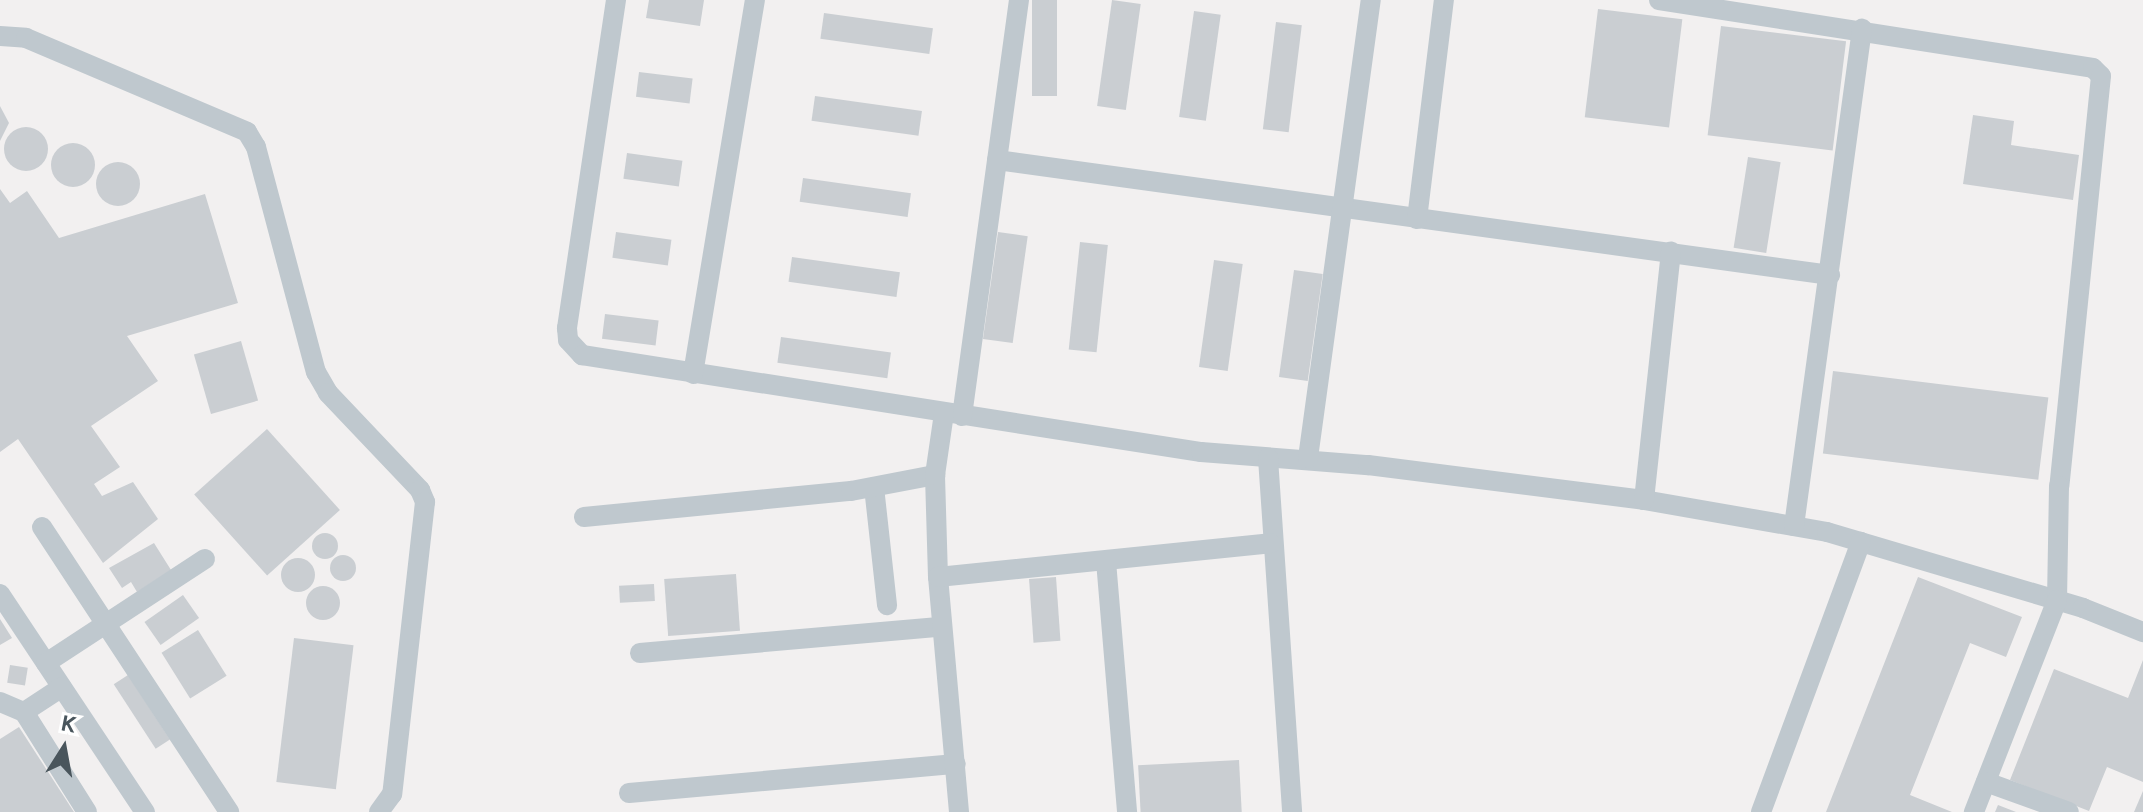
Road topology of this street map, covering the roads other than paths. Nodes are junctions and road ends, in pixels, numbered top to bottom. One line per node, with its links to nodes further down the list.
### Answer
1 (616, 0): 14 (lane)
2 (755, 0): 14 (lane)
3 (1019, 0): 9 (lane)
4 (1371, 0): 10 (lane)
5 (1444, 0): 11 (lane)
6 (1659, 0): 7 (lane)
7 (1862, 29): 13 (lane); 30 (lane)
8 (0, 36): 46 (lane)
9 (997, 160): 10 (lane); 15 (lane)
10 (1343, 210): 11 (lane); 17 (lane)
11 (1417, 219): 12 (lane)
12 (1671, 251): 13 (lane); 20 (lane)
13 (1830, 275): 22 (lane)
14 (693, 374): 15 (lane)
15 (953, 414): 16 (lane); 18 (lane)
16 (1268, 458): 17 (lane); 25 (lane)
17 (1308, 458): 20 (lane)
18 (935, 475): 19 (lane); 28 (lane)
19 (874, 487): 21 (lane); 31 (lane)
20 (1644, 500): 22 (lane)
21 (584, 517)
22 (1794, 526): 24 (lane)
23 (42, 527): 32 (lane)
24 (1861, 542): 30 (lane); 50 (lane)
25 (1270, 543): 27 (lane); 49 (lane)
26 (205, 559): 32 (lane)
27 (1106, 561): 28 (lane); 48 (lane)
28 (938, 577): 33 (lane)
29 (0, 594): 36 (lane)
30 (2057, 600): 34 (lane); 41 (lane)
31 (887, 605)
32 (106, 624): 36 (lane); 45 (lane)
33 (939, 627): 35 (lane); 40 (lane)
34 (2143, 632)
35 (640, 653)
36 (46, 663): 37 (lane)
37 (62, 687): 39 (lane); 44 (lane)
38 (0, 702): 39 (lane)
39 (24, 712): 43 (lane)
40 (956, 764): 42 (lane); 47 (lane)
41 (1986, 782): 51 (lane); 52 (lane)
42 (629, 793)
43 (87, 812)
44 (145, 812)
45 (229, 812)
46 (379, 812)
47 (959, 812)
48 (1127, 812)
49 (1292, 812)
50 (1761, 812)
51 (1974, 812)
52 (2069, 812)

